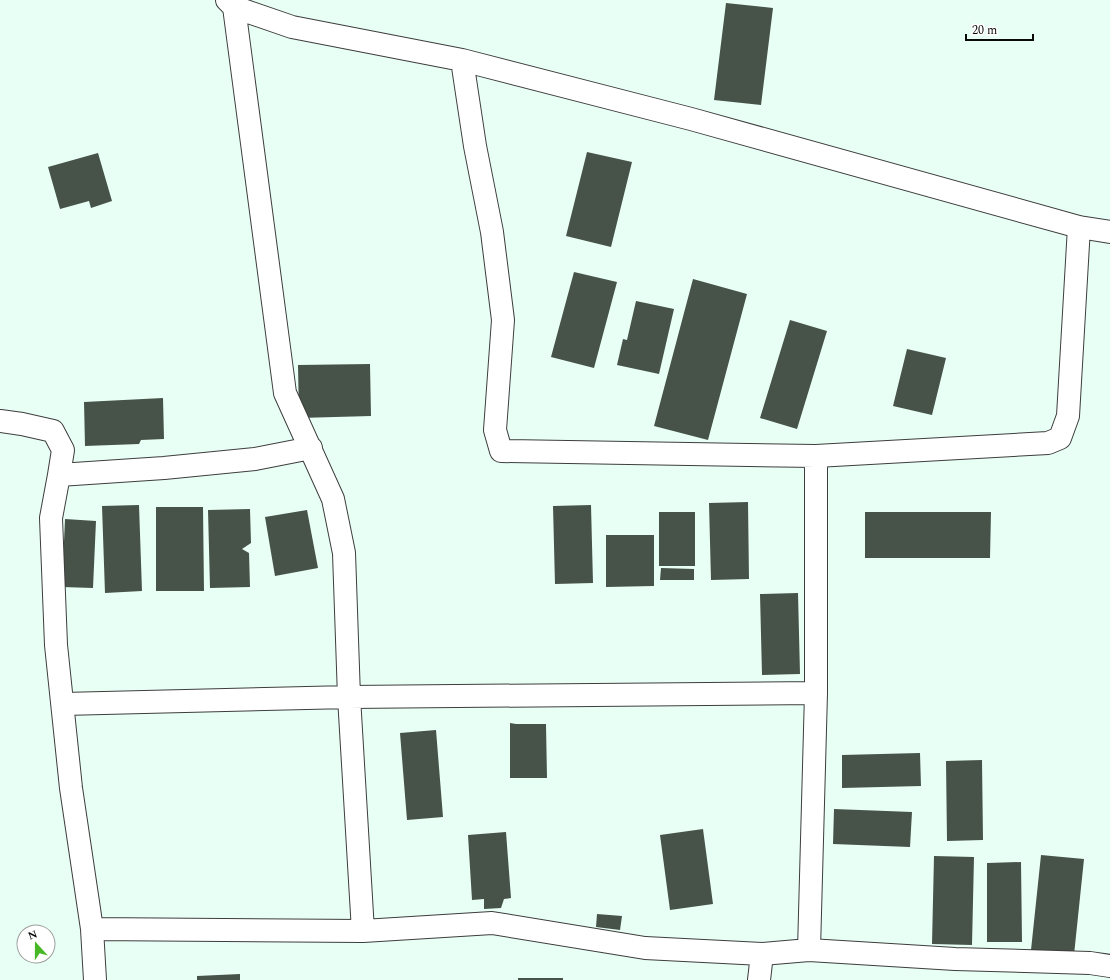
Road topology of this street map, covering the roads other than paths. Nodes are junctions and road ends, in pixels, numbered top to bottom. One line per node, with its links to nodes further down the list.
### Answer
1 (230, 4): 2 (street); 6 (street)
2 (462, 60): 3 (street); 7 (street)
3 (1079, 227): 4 (street); 7 (street)
4 (1110, 232)
5 (0, 421): 8 (street)
6 (311, 448): 8 (street); 10 (street)
7 (816, 456): 9 (street)
8 (59, 475): 11 (street)
9 (816, 693): 10 (street); 14 (street)
10 (349, 697): 11 (street); 13 (street)
11 (63, 704): 12 (street)
12 (92, 930): 13 (street); 17 (street)
13 (363, 931): 15 (street)
14 (809, 950): 15 (street); 16 (street)
15 (762, 954): 18 (street)
16 (1110, 966)
17 (95, 980)
18 (759, 980)

